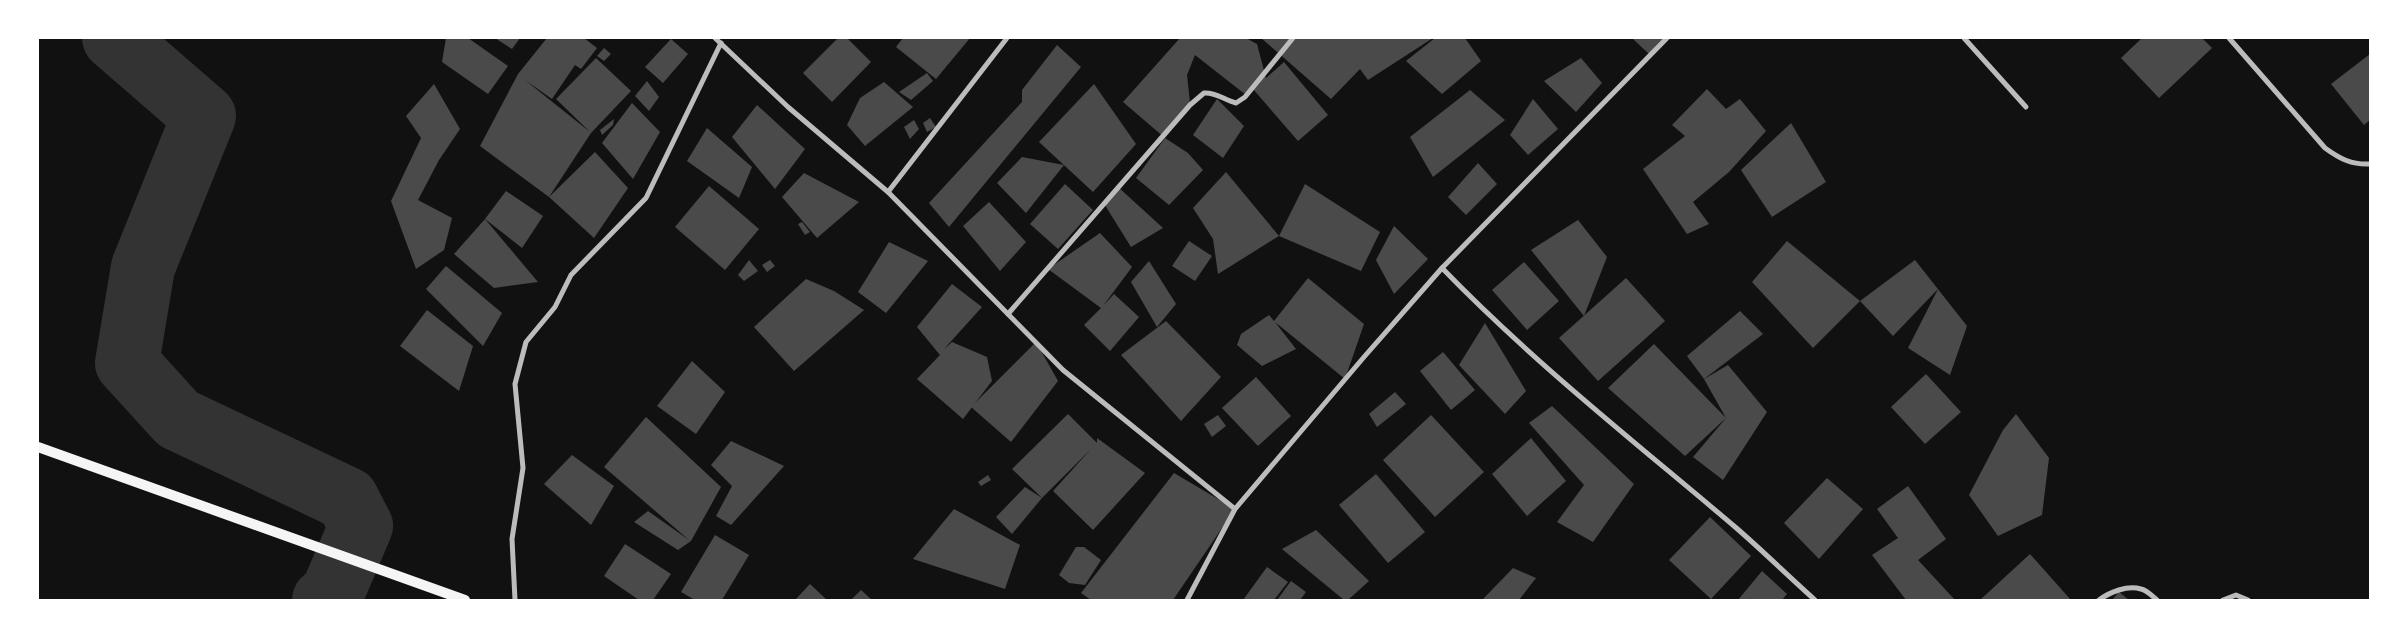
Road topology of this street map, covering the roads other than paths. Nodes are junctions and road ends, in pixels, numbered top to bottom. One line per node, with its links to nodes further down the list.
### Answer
1 (715, 38): 7 (street)
2 (1007, 38): 10 (street)
3 (1293, 38): 12 (street)
4 (1667, 38): 11 (street)
5 (1964, 38): 8 (street)
6 (2229, 38): 9 (street)
7 (720, 43): 10 (street); 16 (street)
8 (2026, 107)
9 (2370, 164)
10 (888, 192): 12 (street)
11 (1442, 268): 14 (street); 18 (street)
12 (1008, 314): 14 (street)
13 (38, 447): 15 (main road)
14 (1235, 509): 17 (street)
15 (465, 600)
16 (515, 600)
17 (1187, 600)
18 (1815, 600)
19 (2099, 600): 20 (street)
20 (2157, 600)
21 (2224, 600): 22 (street)
22 (2248, 600)

